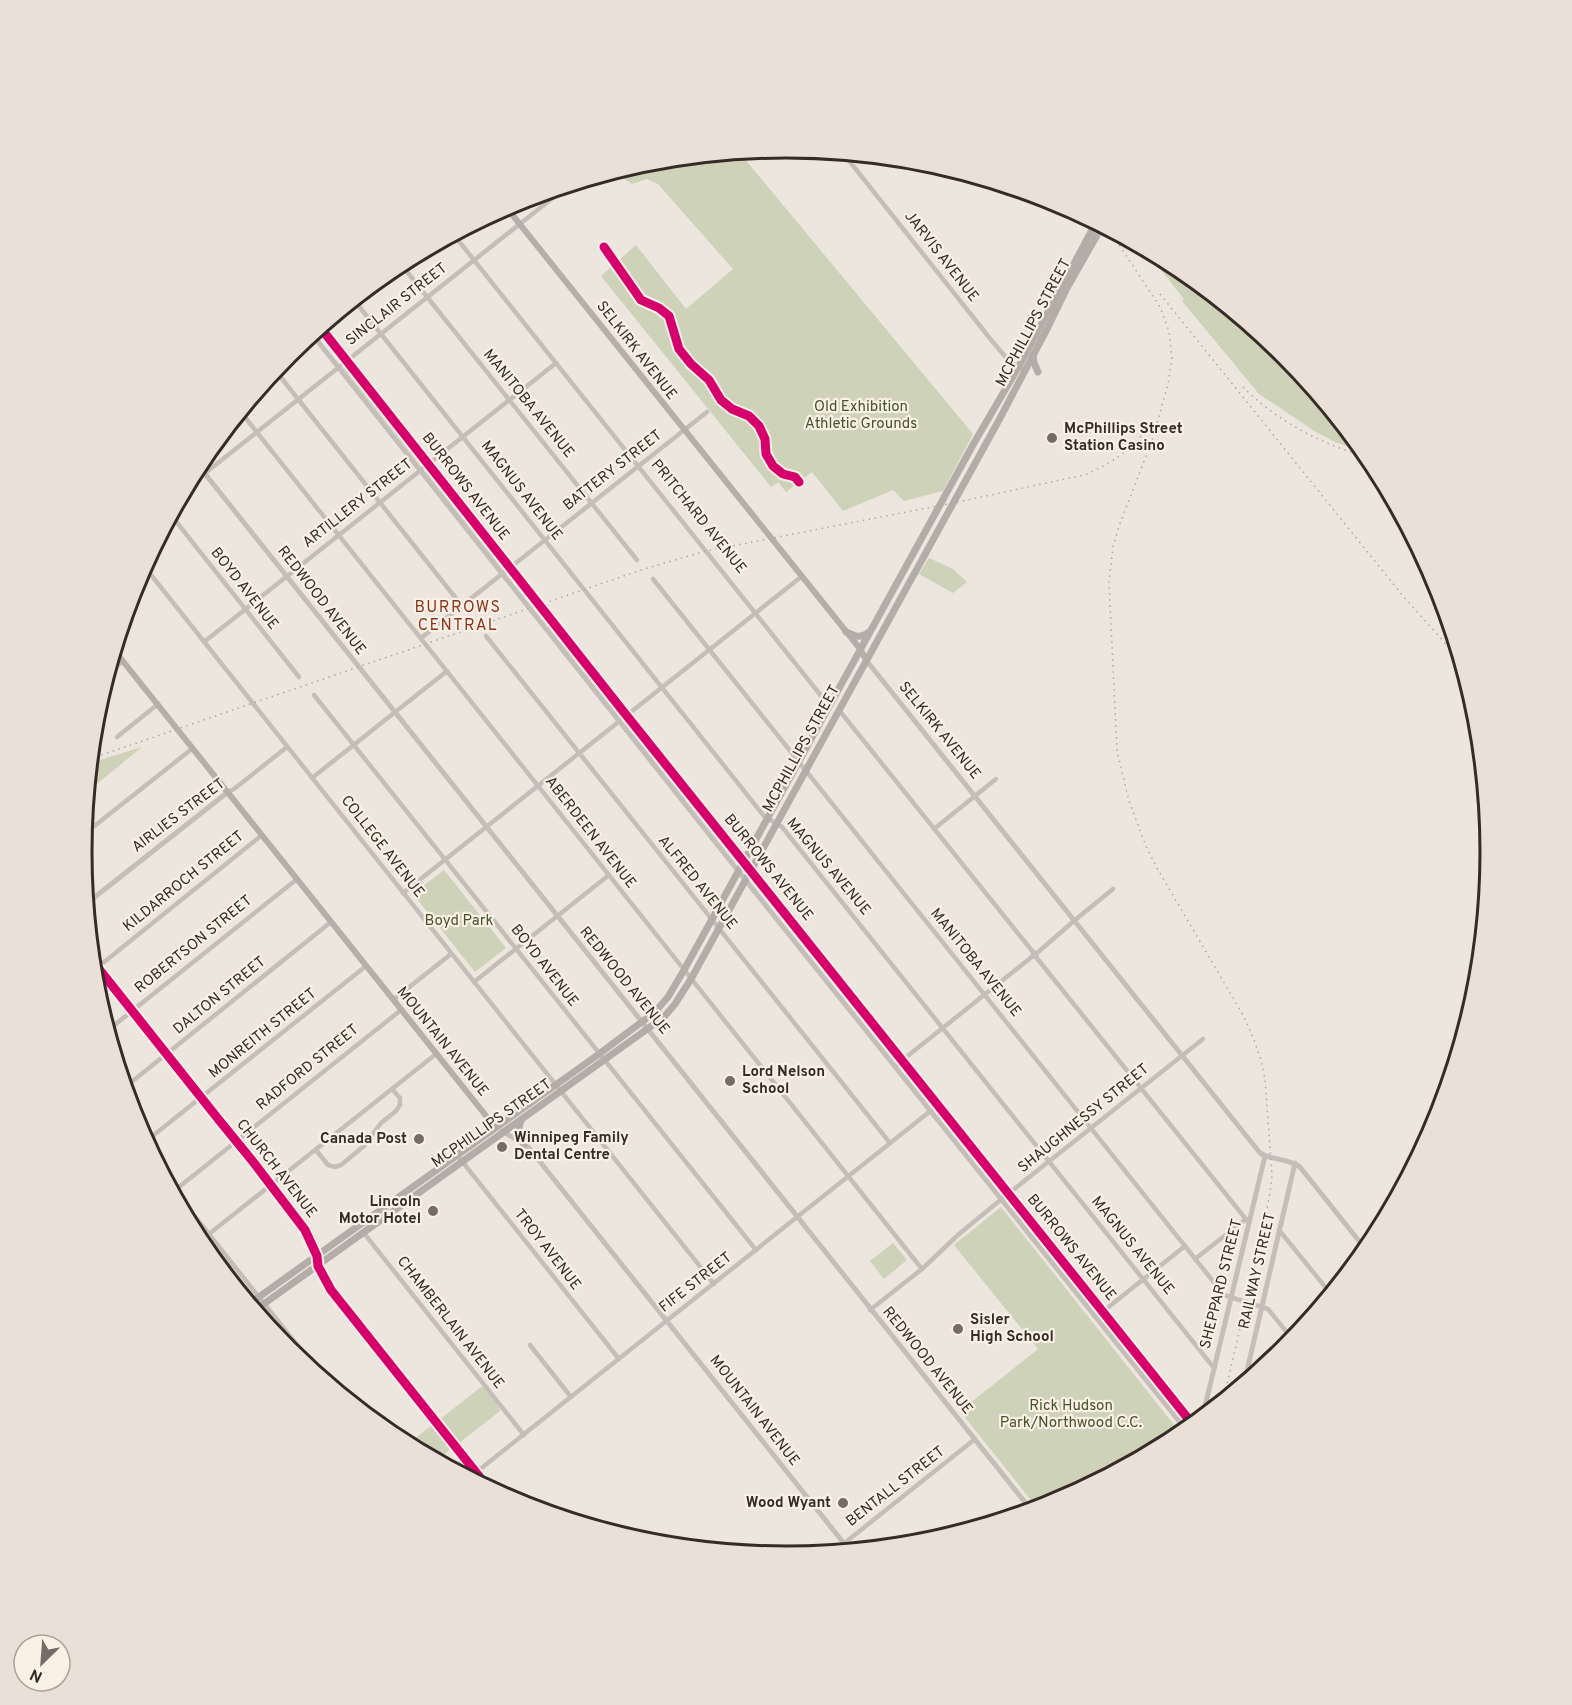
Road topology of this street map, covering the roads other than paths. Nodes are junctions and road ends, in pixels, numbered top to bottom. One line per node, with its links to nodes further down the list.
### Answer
1 (849, 161): 17 (street, JARVIS AVENUE)
2 (548, 201): 4 (street, SINCLAIR STREET)
3 (513, 214): 4 (main road, SELKIRK AVENUE)
4 (520, 223): 6 (street, SINCLAIR STREET); 26 (main road, SELKIRK AVENUE)
5 (459, 241): 6 (street, PRITCHARD AVENUE)
6 (474, 260): 8 (street, SINCLAIR STREET); 15 (street, PRITCHARD AVENUE)
7 (406, 271): 8 (street, MANITOBA AVENUE)
8 (427, 297): 11 (street, SINCLAIR STREET); 21 (street, MANITOBA AVENUE)
9 (358, 306): 11 (street, MAGNUS AVENUE)
10 (325, 333): 14 (street, BURROWS AVENUE)
11 (381, 334): 14 (street, SINCLAIR STREET); 28 (street, MAGNUS AVENUE)
12 (317, 340): 16 (street, BURROWS AVENUE)
13 (1033, 355): 17 (main road, MCPHILLIPS STREET); 17 (main road, MCPHILLIPS STREET); 18 (main road)
14 (347, 361): 16 (street, SINCLAIR STREET); 29 (street, BURROWS AVENUE)
15 (556, 363): 21 (street, ARTILLERY STREET); 30 (street, PRITCHARD AVENUE)
16 (339, 367): 20 (street, SINCLAIR STREET); 32 (street, BURROWS AVENUE)
17 (1022, 368): 23 (main road, MCPHILLIPS STREET); 25 (main road, MCPHILLIPS STREET)
18 (1038, 372)
19 (281, 377): 20 (street)
20 (298, 399): 27 (street, SINCLAIR STREET); 36 (street)
21 (510, 400): 28 (street, ARTILLERY STREET); 37 (street, MANITOBA AVENUE)
22 (707, 412): 26 (street, BATTERY STREET)
23 (990, 416): 25 (main road); 31 (main road, MCPHILLIPS STREET)
24 (245, 418): 27 (street, ABERDEEN AVENUE)
25 (999, 420): 35 (main road, MCPHILLIPS STREET)
26 (683, 430): 30 (street, BATTERY STREET); 46 (main road, SELKIRK AVENUE)
27 (257, 432): 33 (street, SINCLAIR STREET); 39 (street, ABERDEEN AVENUE)
28 (462, 437): 29 (street, ARTILLERY STREET); 40 (street, MAGNUS AVENUE)
29 (428, 465): 32 (street, ARTILLERY STREET); 42 (street, BURROWS AVENUE)
30 (638, 466): 37 (street, BATTERY STREET); 52 (street, PRITCHARD AVENUE)
31 (961, 469): 35 (main road); 48 (main road, MCPHILLIPS STREET)
32 (421, 470): 36 (street, ARTILLERY STREET); 44 (street, BURROWS AVENUE)
33 (206, 471)
34 (205, 474): 45 (street, REDWOOD AVENUE)
35 (968, 475): 49 (main road, MCPHILLIPS STREET)
36 (380, 502): 39 (street, ARTILLERY STREET); 50 (street)
37 (592, 503): 40 (street, BATTERY STREET); 41 (street, MANITOBA AVENUE)
38 (176, 521): 51 (street, BOYD AVENUE)
39 (339, 535): 45 (street, ARTILLERY STREET); 56 (street, ABERDEEN AVENUE)
40 (544, 540): 42 (street, BATTERY STREET); 66 (street, MAGNUS AVENUE)
41 (637, 560)
42 (509, 568): 44 (street, BATTERY STREET); 72 (street, BURROWS AVENUE)
43 (150, 574): 57 (street, COLLEGE AVENUE)
44 (502, 574): 50 (street, BATTERY STREET); 73 (street, BURROWS AVENUE)
45 (287, 576): 51 (street, ARTILLERY STREET); 71 (street, REDWOOD AVENUE)
46 (801, 577): 52 (street); 54 (main road, SELKIRK AVENUE)
47 (653, 579): 58 (street, MANITOBA AVENUE)
48 (889, 598): 49 (main road); 53 (main road, MCPHILLIPS STREET)
49 (898, 603): 61 (main road, MCPHILLIPS STREET)
50 (462, 606): 56 (street, BATTERY STREET)
51 (245, 609): 57 (street, ARTILLERY STREET); 65 (street, BOYD AVENUE)
52 (755, 613): 58 (street); 69 (street, PRITCHARD AVENUE)
53 (873, 628): 54 (main road); 59 (main road, MCPHILLIPS STREET)
54 (846, 632): 59 (main road, SELKIRK AVENUE)
55 (486, 636): 78 (street, ALFRED AVENUE)
56 (421, 638): 64 (street, ABERDEEN AVENUE)
57 (204, 642): 76 (street, COLLEGE AVENUE)
58 (709, 650): 66 (street); 79 (street, MANITOBA AVENUE)
59 (861, 650): 61 (main road, SELKIRK AVENUE); 69 (main road, MCPHILLIPS STREET)
60 (120, 657): 62 (main road, MOUNTAIN AVENUE)
61 (866, 660): 70 (main road, MCPHILLIPS STREET); 85 (street, SELKIRK AVENUE)
62 (123, 661): 63 (street); 68 (main road, MOUNTAIN AVENUE)
63 (117, 666)
64 (447, 671): 71 (street); 83 (street, ABERDEEN AVENUE)
65 (299, 677)
66 (662, 688): 72 (street); 86 (street, MAGNUS AVENUE)
67 (314, 695): 75 (street, BOYD AVENUE)
68 (158, 704): 74 (street); 77 (main road, MOUNTAIN AVENUE)
69 (831, 705): 79 (main road, MCPHILLIPS STREET)
70 (839, 710): 80 (main road, MCPHILLIPS STREET); 90 (street)
71 (395, 712): 75 (street); 89 (street, REDWOOD AVENUE)
72 (627, 716): 73 (street); 93 (street, BURROWS AVENUE)
73 (619, 722): 78 (street); 95 (street, BURROWS AVENUE)
74 (117, 737)
75 (354, 746): 81 (street); 92 (street, BOYD AVENUE)
76 (287, 747): 81 (street, COLLEGE AVENUE); 84 (street, AIRLIES STREET)
77 (193, 748): 84 (main road, MOUNTAIN AVENUE); 88 (street)
78 (579, 753): 83 (street); 104 (street, ALFRED AVENUE)
79 (798, 763): 80 (street, MANITOBA AVENUE); 86 (main road, MCPHILLIPS STREET)
80 (805, 771): 87 (main road, MCPHILLIPS STREET); 116 (street, MANITOBA AVENUE)
81 (312, 778): 100 (street, COLLEGE AVENUE)
82 (996, 779): 85 (street)
83 (538, 786): 89 (street); 96 (street, ABERDEEN AVENUE)
84 (228, 792): 91 (main road, MOUNTAIN AVENUE); 101 (street, AIRLIES STREET)
85 (975, 796): 90 (street); 103 (street, SELKIRK AVENUE)
86 (768, 819): 87 (street, MAGNUS AVENUE); 93 (main road, MCPHILLIPS STREET)
87 (776, 822): 94 (main road, MCPHILLIPS STREET); 122 (street, MAGNUS AVENUE)
88 (93, 827)
89 (486, 827): 92 (street); 102 (street, REDWOOD AVENUE)
90 (934, 829): 109 (street)
91 (262, 836): 97 (main road, MOUNTAIN AVENUE); 110 (street, KILDARROCH STREET)
92 (445, 860): 100 (street); 107 (street, BOYD AVENUE)
93 (744, 862): 94 (street, BURROWS AVENUE); 95 (main road, MCPHILLIPS STREET)
94 (750, 870): 98 (main road, MCPHILLIPS STREET); 129 (street, BURROWS AVENUE)
95 (739, 872): 98 (street, BURROWS AVENUE); 104 (main road, MCPHILLIPS STREET)
96 (609, 875): 102 (street); 112 (street, ABERDEEN AVENUE)
97 (297, 879): 105 (main road, MOUNTAIN AVENUE); 119 (street, ROBERTSON STREET)
98 (745, 879): 106 (main road, MCPHILLIPS STREET); 131 (street, BURROWS AVENUE)
99 (1113, 889): 103 (street)
100 (403, 893): 108 (street, COLLEGE AVENUE)
101 (93, 898)
102 (556, 916): 107 (street); 120 (street, REDWOOD AVENUE)
103 (1075, 920): 109 (street); 128 (street, SELKIRK AVENUE)
104 (712, 921): 106 (street, ALFRED AVENUE); 112 (main road, MCPHILLIPS STREET)
105 (332, 922): 111 (main road, MOUNTAIN AVENUE); 125 (street, DALTON STREET)
106 (718, 928): 114 (main road, MCPHILLIPS STREET); 146 (street, ALFRED AVENUE)
107 (515, 949): 115 (street); 127 (street, BOYD AVENUE)
108 (451, 954): 115 (street, COLLEGE AVENUE); 117 (street)
109 (1035, 955): 116 (street); 134 (street)
110 (101, 964)
111 (366, 966): 117 (main road, MOUNTAIN AVENUE); 137 (street, MONREITH STREET)
112 (684, 970): 114 (street, ABERDEEN AVENUE); 120 (main road, MCPHILLIPS STREET)
113 (102, 971): 119 (street, CHURCH AVENUE)
114 (690, 979): 123 (main road, MCPHILLIPS STREET); 154 (street, ABERDEEN AVENUE)
115 (474, 982): 133 (street, COLLEGE AVENUE)
116 (984, 995): 122 (street); 142 (street, MANITOBA AVENUE)
117 (393, 1000): 118 (main road, MOUNTAIN AVENUE)
118 (401, 1010): 126 (main road, MOUNTAIN AVENUE); 145 (street, RADFORD STREET)
119 (132, 1011): 121 (street, ROBERTSON STREET); 125 (street, CHURCH AVENUE)
120 (641, 1022): 123 (street, REDWOOD AVENUE); 127 (main road, MCPHILLIPS STREET)
121 (113, 1025)
122 (943, 1028): 129 (street); 151 (street, MAGNUS AVENUE)
123 (648, 1029): 130 (main road, MCPHILLIPS STREET); 159 (street, REDWOOD AVENUE)
124 (1203, 1040): 128 (street, SHAUGHNESSY STREET)
125 (167, 1054): 132 (street, DALTON STREET); 137 (street, CHURCH AVENUE)
126 (436, 1054): 135 (street); 141 (main road, MOUNTAIN AVENUE)
127 (599, 1054): 130 (street, BOYD AVENUE); 133 (main road, MCPHILLIPS STREET)
128 (1182, 1055): 134 (street, SHAUGHNESSY STREET); 150 (street, SELKIRK AVENUE)
129 (903, 1060): 131 (street); 138 (street, BURROWS AVENUE)
130 (604, 1061): 136 (main road, MCPHILLIPS STREET); 168 (street, BOYD AVENUE)
131 (895, 1066): 139 (street, BURROWS AVENUE)
132 (131, 1083)
133 (555, 1084): 136 (street, COLLEGE AVENUE); 141 (main road, MCPHILLIPS STREET)
134 (1141, 1088): 142 (street, SHAUGHNESSY STREET); 161 (street)
135 (392, 1089): 148 (street); 148 (street)
136 (561, 1092): 140 (main road, MCPHILLIPS STREET); 174 (street, COLLEGE AVENUE)
137 (202, 1098): 144 (street, MONREITH STREET); 145 (street, CHURCH AVENUE)
138 (938, 1105): 139 (street, FIFE STREET); 157 (street, BURROWS AVENUE)
139 (931, 1111): 146 (street, FIFE STREET); 158 (street, BURROWS AVENUE)
140 (522, 1119): 143 (main road, MCPHILLIPS STREET); 147 (main road)
141 (495, 1127): 143 (street, MOUNTAIN AVENUE); 149 (main road, MCPHILLIPS STREET)
142 (1091, 1128): 151 (street, SHAUGHNESSY STREET); 167 (street, MANITOBA AVENUE)
143 (504, 1132): 147 (street, MOUNTAIN AVENUE); 152 (main road, MCPHILLIPS STREET)
144 (152, 1136)
145 (236, 1141): 155 (street, CHURCH AVENUE); 156 (street, RADFORD STREET)
146 (890, 1143): 154 (street, FIFE STREET)
147 (524, 1144): 184 (street, MOUNTAIN AVENUE)
148 (315, 1149): 155 (street)
149 (457, 1155): 152 (street, TROY AVENUE); 162 (main road, MCPHILLIPS STREET)
150 (1265, 1156): 153 (street); 161 (street, SHEPPARD STREET)
151 (1049, 1161): 157 (street, SHAUGHNESSY STREET); 173 (street, MAGNUS AVENUE)
152 (462, 1162): 164 (main road, MCPHILLIPS STREET); 188 (street, TROY AVENUE)
153 (1295, 1163): 163 (street, RAILWAY STREET); 166 (street)
154 (849, 1177): 159 (street, FIFE STREET); 172 (street, ABERDEEN AVENUE)
155 (271, 1185): 165 (street); 169 (street, CHURCH AVENUE)
156 (178, 1188)
157 (1009, 1194): 158 (street, SHAUGHNESSY STREET); 182 (street, BURROWS AVENUE)
158 (1002, 1199): 172 (street, SHAUGHNESSY STREET); 183 (street, BURROWS AVENUE)
159 (797, 1218): 168 (street, FIFE STREET); 181 (street, REDWOOD AVENUE)
160 (198, 1220): 165 (street)
161 (1248, 1221): 170 (street); 176 (street, SHEPPARD STREET)
162 (358, 1226): 164 (street, CHAMBERLAIN AVENUE); 169 (main road, MCPHILLIPS STREET)
163 (1279, 1230): 175 (street); 180 (street, RAILWAY STREET)
164 (364, 1233): 171 (main road, MCPHILLIPS STREET); 195 (street, CHAMBERLAIN AVENUE)
165 (209, 1234): 177 (street)
166 (1360, 1242)
167 (1185, 1246): 170 (street, MANITOBA AVENUE); 173 (street)
168 (756, 1250): 174 (street, FIFE STREET)
169 (317, 1256): 171 (street, CHURCH AVENUE); 177 (main road, MCPHILLIPS STREET)
170 (1195, 1259): 176 (street, MANITOBA AVENUE)
171 (318, 1266): 177 (main road, MCPHILLIPS STREET); 197 (street, CHURCH AVENUE)
172 (922, 1269): 181 (street, SHAUGHNESSY STREET)
173 (1144, 1280): 182 (street); 189 (street, MAGNUS AVENUE)
174 (714, 1284): 184 (street, FIFE STREET)
175 (1326, 1288)
176 (1230, 1297): 180 (street, MANITOBA AVENUE); 189 (street, SHEPPARD STREET)
177 (262, 1300): 178 (main road, MCPHILLIPS STREET); 179 (main road, MCPHILLIPS STREET); 187 (street)
178 (257, 1302)
179 (259, 1304)
180 (1262, 1307): 185 (street, MANITOBA AVENUE); 190 (street, RAILWAY STREET)
181 (870, 1310): 196 (street, REDWOOD AVENUE)
182 (1103, 1312): 183 (street); 193 (street, BURROWS AVENUE)
183 (1096, 1317): 194 (street, BURROWS AVENUE)
184 (667, 1321): 188 (street, FIFE STREET); 200 (street, MOUNTAIN AVENUE)
185 (1287, 1333)
186 (530, 1345): 191 (street)
187 (301, 1350)
188 (619, 1359): 191 (street, FIFE STREET)
189 (1214, 1368): 192 (street, SHEPPARD STREET)
190 (1247, 1372)
191 (571, 1397): 195 (street, FIFE STREET)
192 (1205, 1406)
193 (1188, 1418)
194 (1181, 1423)
195 (524, 1435): 197 (street, FIFE STREET)
196 (975, 1439): 199 (street, REDWOOD AVENUE); 200 (street, BENTALL STREET)
197 (476, 1472): 198 (street, CHURCH AVENUE)
198 (478, 1474)
199 (1026, 1504)
200 (844, 1543)

